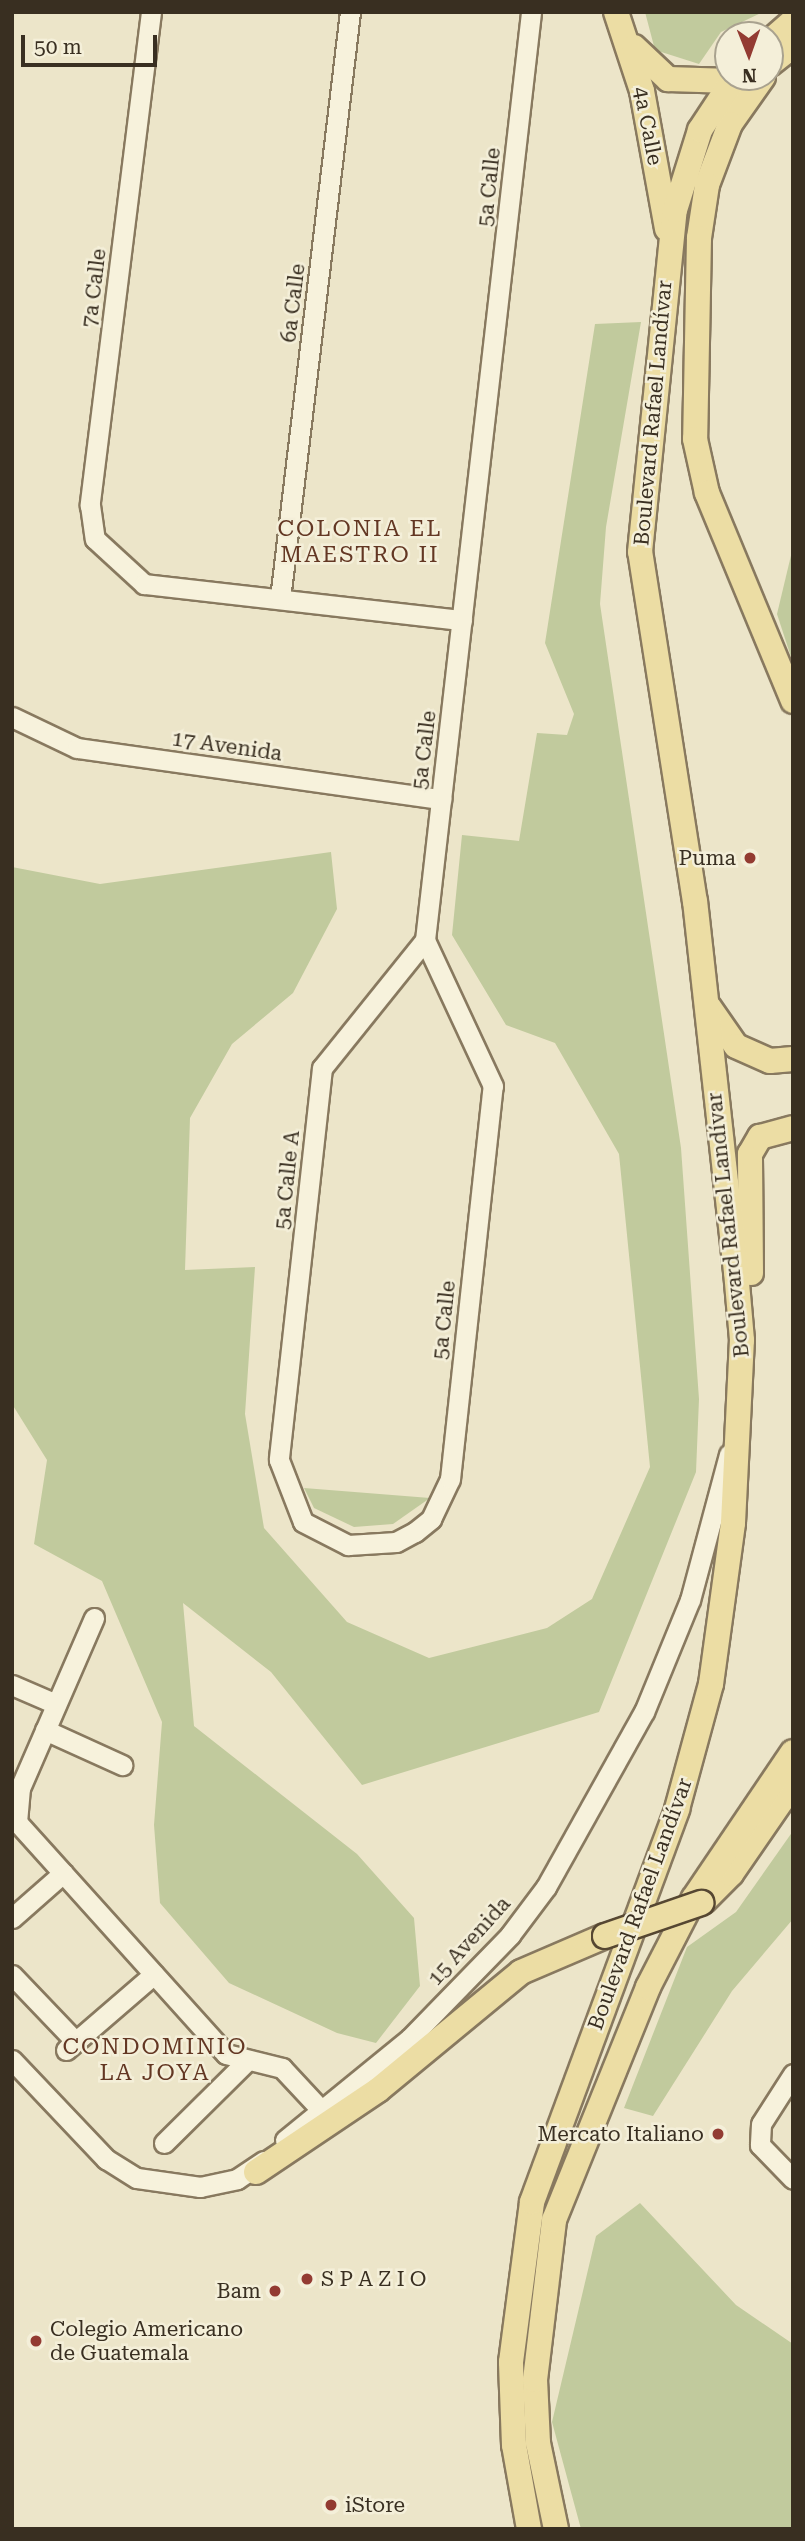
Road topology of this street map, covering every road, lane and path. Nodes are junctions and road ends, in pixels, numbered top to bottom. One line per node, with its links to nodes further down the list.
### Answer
1 (151, 12): 10 (street, 7a Calle)
2 (350, 12): 10 (street, 6a Calle)
3 (531, 12): 11 (street, 5a Calle)
4 (616, 12): 5 (main road, 4a Calle)
5 (627, 37): 6 (main road); 9 (main road, 4a Calle)
6 (714, 79)
7 (726, 91): 9 (main road, Boulevard Rafael Landívar)
8 (753, 91): 12 (main road, Boulevard Rafael Landívar)
9 (669, 243): 16 (main road, Boulevard Rafael Landívar)
10 (280, 599): 11 (street, 7a Calle)
11 (463, 620): 14 (street, 5a Calle)
12 (793, 701)
13 (12, 717): 14 (street, 17 Avenida)
14 (441, 799): 15 (street, 5a Calle)
15 (425, 940): 21 (street, 5a Calle); 21 (street, 5a Calle A)
16 (705, 1001): 17 (main road); 19 (main road, Boulevard Rafael Landívar)
17 (793, 1059)
18 (793, 1128): 19 (main road)
19 (742, 1340): 20 (main road, Boulevard Rafael Landívar)
20 (741, 1409): 36 (street, 15 Avenida); 40 (main road, Boulevard Rafael Landívar)
21 (450, 1479)
22 (94, 1618): 24 (street)
23 (12, 1685): 24 (street)
24 (56, 1704): 25 (street)
25 (45, 1730): 27 (street); 29 (street)
26 (793, 1752): 41 (main road, Boulevard Rafael Landívar)
27 (122, 1765)
28 (793, 1784): 38 (main road, bridge)
29 (63, 1873): 30 (street); 31 (street)
30 (12, 1918)
31 (154, 1974): 32 (street); 34 (street)
32 (12, 1975)
33 (12, 2060): 38 (street, 15 Avenida)
34 (248, 2060): 36 (street); 37 (street)
35 (793, 2074): 39 (street)
36 (324, 2112): 38 (street, 15 Avenida)
37 (164, 2143)
38 (260, 2170)
39 (793, 2179)
40 (529, 2529)
41 (556, 2529)

